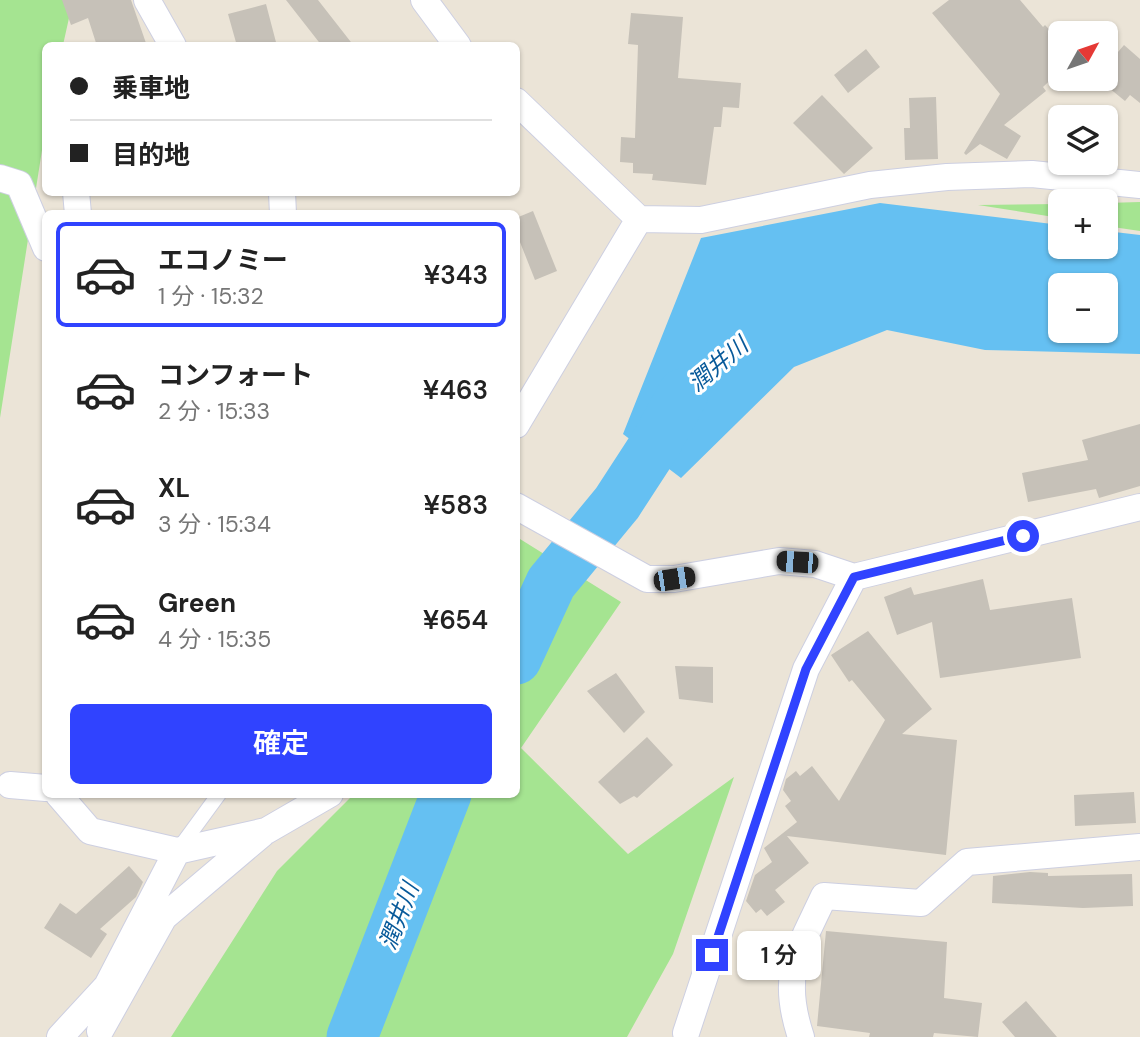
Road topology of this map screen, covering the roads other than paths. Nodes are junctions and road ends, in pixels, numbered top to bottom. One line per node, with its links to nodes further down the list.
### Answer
1 (148, 0): 3 (street)
2 (424, 0): 4 (street)
3 (171, 42)
4 (454, 42)
5 (520, 106): 8 (street)
6 (0, 178): 9 (street)
7 (1140, 185): 8 (street)
8 (639, 219): 10 (street)
9 (42, 239)
10 (520, 418)
11 (1140, 507): 13 (street)
12 (520, 511): 13 (street)
13 (854, 577): 23 (street)
14 (10, 785): 15 (street)
15 (42, 788)
16 (61, 798): 21 (street)
17 (216, 798): 21 (lane)
18 (323, 798): 19 (street)
19 (266, 831): 21 (street); 22 (street)
20 (1140, 847): 25 (street)
21 (177, 851): 24 (street)
22 (100, 1031)
23 (686, 1035)
24 (60, 1037)
25 (801, 1037)

